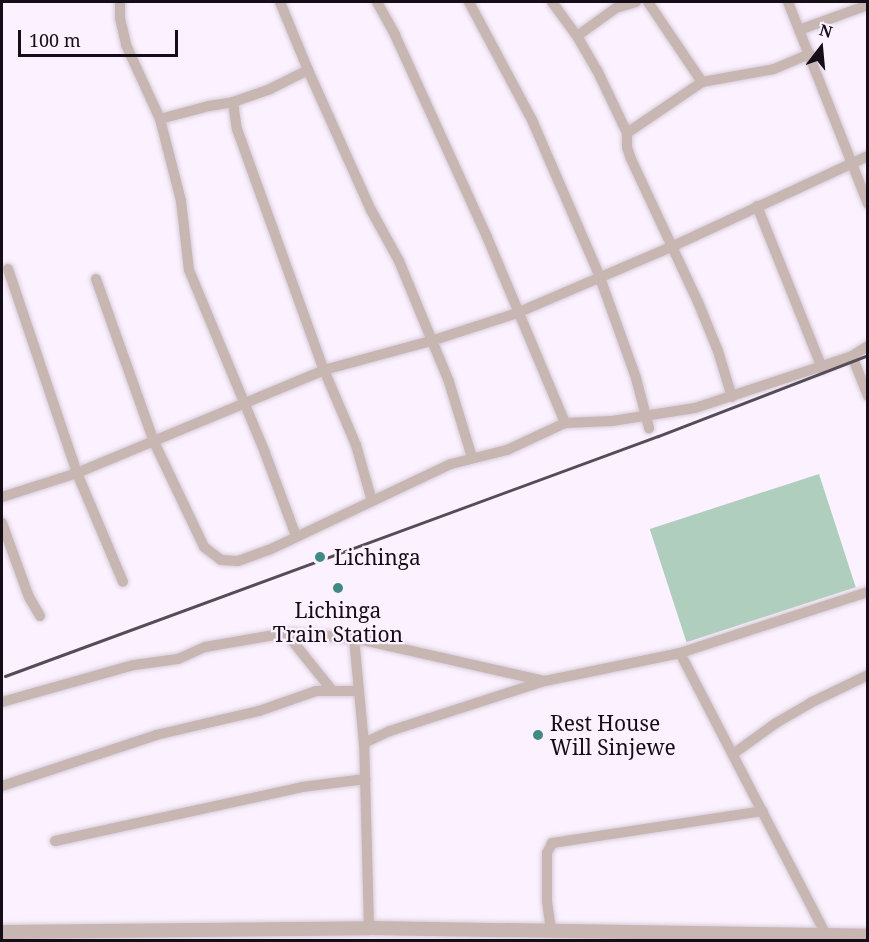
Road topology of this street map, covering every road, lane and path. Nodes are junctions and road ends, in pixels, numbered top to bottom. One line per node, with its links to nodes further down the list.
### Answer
1 (120, 2): 16 (street)
2 (280, 2): 13 (street)
3 (376, 2): 26 (street)
4 (469, 2): 24 (street)
5 (552, 2): 11 (street)
6 (636, 2): 11 (street)
7 (648, 2): 14 (street)
8 (788, 2): 10 (street)
9 (867, 5): 10 (street)
10 (799, 30): 12 (street)
11 (577, 36): 17 (street)
12 (810, 54): 14 (street); 19 (street)
13 (308, 70): 15 (street); 27 (street)
14 (702, 82): 17 (street)
15 (233, 102): 16 (street); 31 (street)
16 (160, 119): 35 (street)
17 (627, 133): 22 (street)
18 (867, 156): 19 (street)
19 (850, 163): 20 (street); 21 (street)
20 (867, 204)
21 (758, 206): 22 (street); 30 (street)
22 (671, 247): 24 (street); 34 (street)
23 (8, 269): 40 (street)
24 (599, 275): 26 (street); 36 (street)
25 (96, 279): 38 (street)
26 (517, 313): 27 (street); 37 (street)
27 (431, 340): 31 (street); 39 (street)
28 (867, 346): 29 (street)
29 (852, 356): 30 (street); 32 (street)
30 (822, 368): 34 (street)
31 (324, 370): 35 (street); 42 (street)
32 (862, 372): 33 (street)
33 (867, 396)
34 (732, 397): 36 (street)
35 (243, 402): 38 (street); 44 (street)
36 (649, 422): 37 (street)
37 (565, 423): 39 (street)
38 (154, 442): 40 (street); 44 (street)
39 (472, 457): 42 (street)
40 (77, 473): 41 (street); 45 (street)
41 (2, 497)
42 (372, 501): 44 (street)
43 (2, 523): 47 (street)
44 (296, 536)
45 (123, 582)
46 (867, 592): 50 (street)
47 (40, 616)
48 (286, 633): 49 (street); 53 (street); 55 (street)
49 (354, 638): 52 (street); 54 (street)
50 (680, 653): 52 (street); 57 (street)
51 (867, 675): 57 (street)
52 (545, 681): 56 (street)
53 (331, 689): 54 (street); 59 (street)
54 (359, 691): 56 (street)
55 (2, 702)
56 (364, 743): 58 (street)
57 (733, 754): 60 (street)
58 (366, 779): 61 (street); 62 (street)
59 (2, 786)
60 (763, 811): 63 (street); 68 (street)
61 (56, 841)
62 (369, 928): 64 (street); 65 (street)
63 (551, 930): 65 (street); 66 (street)
64 (2, 932)
65 (416, 935)
66 (642, 936): 68 (street)
67 (867, 936): 68 (street)
68 (829, 938)

